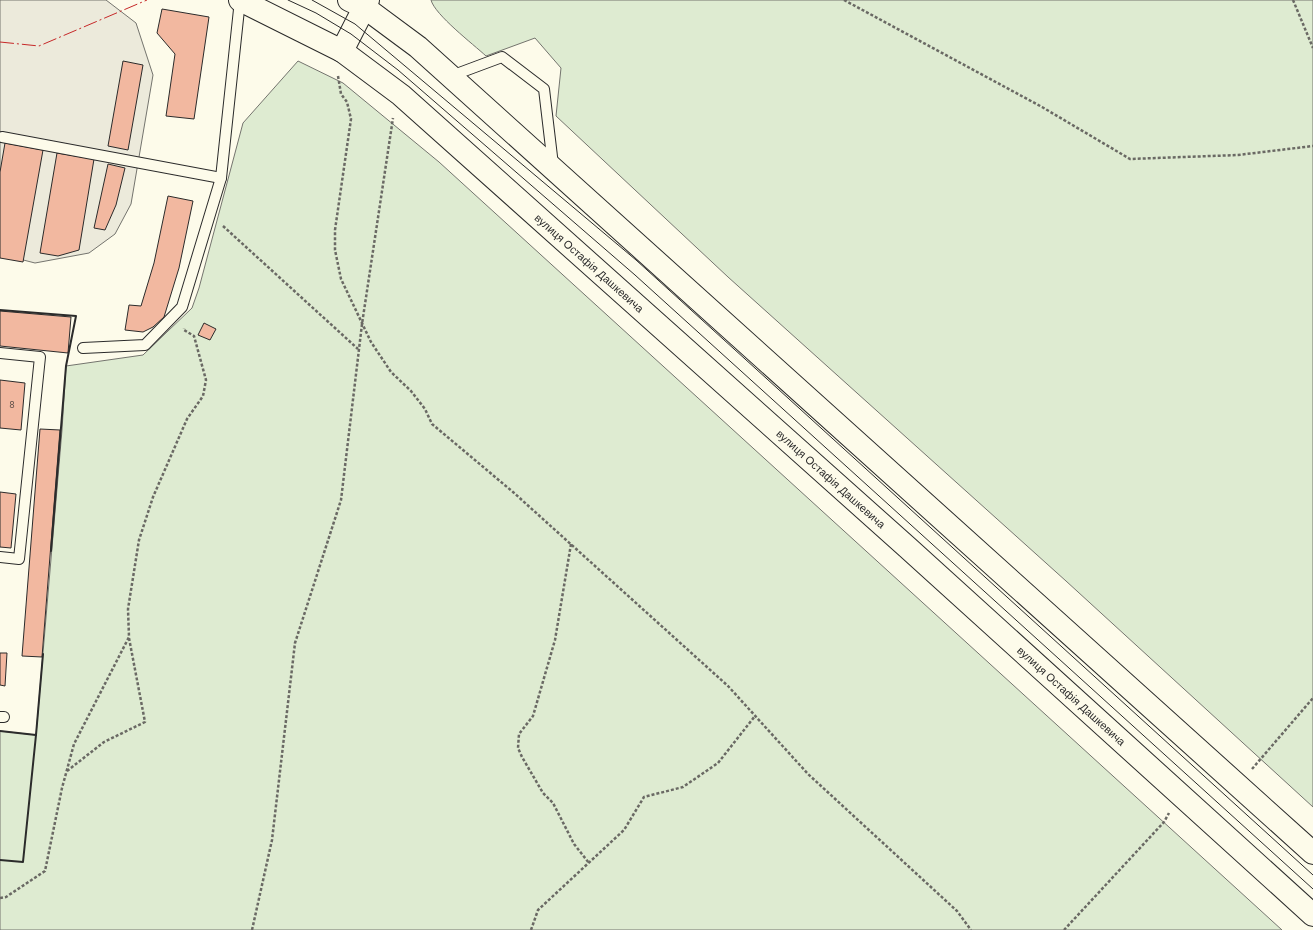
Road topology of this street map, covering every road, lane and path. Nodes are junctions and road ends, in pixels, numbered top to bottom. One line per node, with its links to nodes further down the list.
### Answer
1 (240, 0): 6 (street, вулиця Остафія Дашкевича); 12 (lane)
2 (844, 0): 10 (path)
3 (1293, 0): 5 (path)
4 (360, 2): 6 (street); 7 (street)
5 (1313, 48)
6 (339, 60): 8 (street, вулиця Остафія Дашкевича); 15 (path)
7 (451, 76): 11 (street); 11 (lane)
8 (401, 95): 15 (path); 30 (street, вулиця Остафія Дашкевича)
9 (2, 137): 12 (lane)
10 (1313, 146)
11 (553, 169): 27 (street)
12 (221, 178): 13 (lane)
13 (211, 214): 14 (lane); 17 (path)
14 (182, 307): 16 (lane); 21 (path)
15 (362, 324): 17 (path); 19 (path)
16 (82, 348)
17 (359, 350): 31 (path)
18 (0, 353): 20 (lane)
19 (571, 544): 23 (path); 28 (path)
20 (0, 557)
21 (129, 637): 25 (path); 25 (path)
22 (1313, 698): 24 (path)
23 (755, 716): 28 (path); 33 (path)
24 (1252, 769)
25 (66, 772): 29 (path)
26 (1169, 813): 34 (path)
27 (1313, 853)
28 (589, 863): 32 (path)
29 (0, 898)
30 (1313, 914)
31 (252, 930)
32 (531, 930)
33 (972, 930)
34 (1064, 930)

